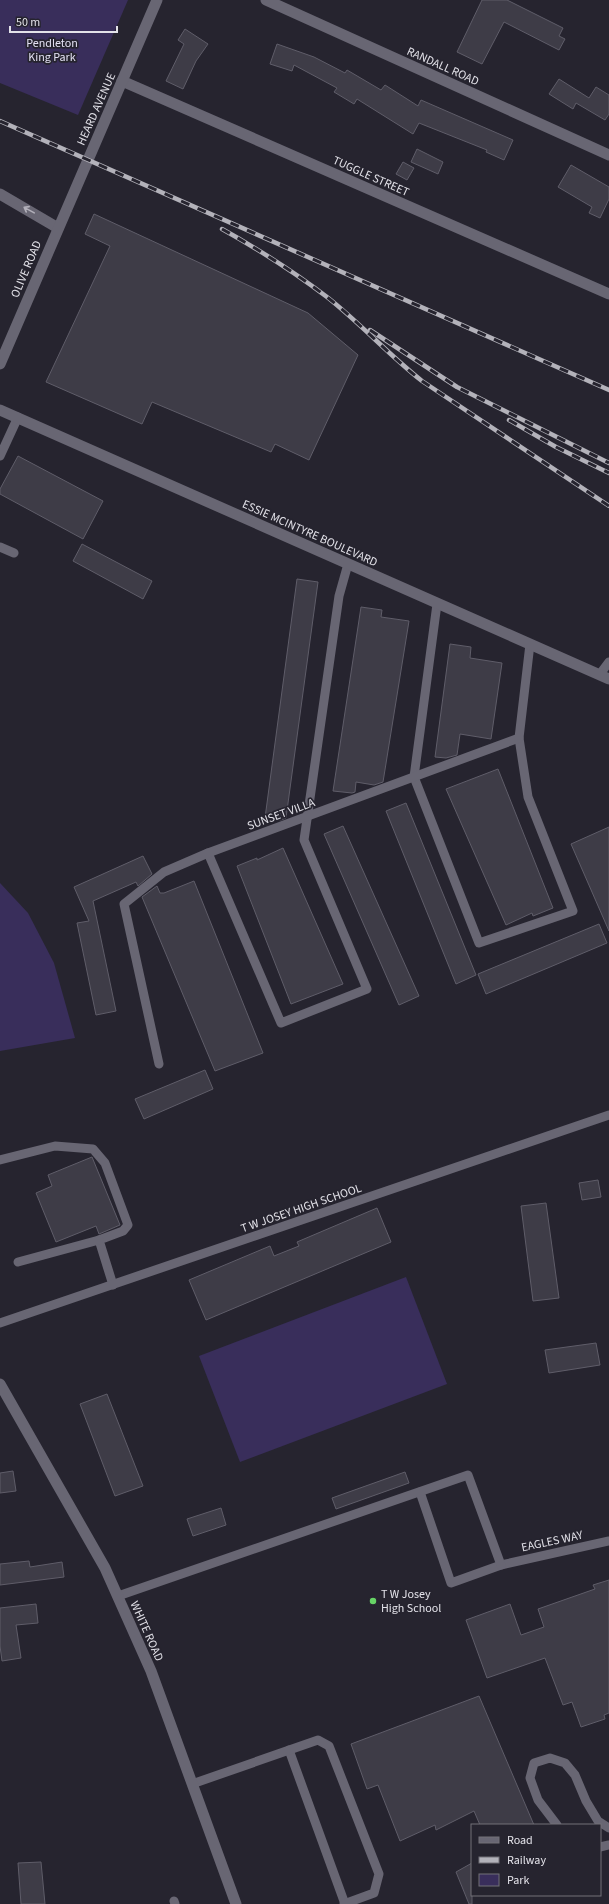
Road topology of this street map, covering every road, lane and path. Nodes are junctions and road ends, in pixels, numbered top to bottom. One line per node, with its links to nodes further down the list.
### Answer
1 (157, 0): 3 (street, HEARD AVENUE)
2 (266, 0): 4 (street, RANDALL ROAD)
3 (122, 81): 6 (street, HEARD AVENUE); 7 (street, TUGGLE STREET)
4 (609, 155)
5 (0, 194): 6 (street, one-way to 5)
6 (58, 228): 8 (street, OLIVE ROAD)
7 (609, 294)
8 (0, 364)
9 (0, 410): 10 (street, ESSIE MCINTYRE BOULEVARD)
10 (18, 418): 11 (lane); 14 (street, ESSIE MCINTYRE BOULEVARD)
11 (0, 456)
12 (0, 547): 13 (lane)
13 (14, 553)
14 (348, 564): 15 (street, ESSIE MCINTYRE BOULEVARD); 21 (lane)
15 (437, 604): 16 (street, ESSIE MCINTYRE BOULEVARD); 20 (lane)
16 (530, 644): 18 (street, ESSIE MCINTYRE BOULEVARD); 19 (lane)
17 (609, 662): 18 (lane)
18 (604, 676)
19 (519, 738): 20 (lane, SUNSET VILLA); 20 (lane)
20 (414, 777): 21 (lane, SUNSET VILLA)
21 (306, 817): 22 (lane, SUNSET VILLA); 22 (lane)
22 (208, 853): 23 (lane, SUNSET VILLA)
23 (159, 1064)
24 (609, 1115): 28 (lane, T W JOSEY HIGH SCHOOL)
25 (0, 1160): 26 (lane)
26 (99, 1240): 27 (lane); 28 (lane)
27 (18, 1262)
28 (113, 1285): 29 (lane, T W JOSEY HIGH SCHOOL)
29 (0, 1324)
30 (0, 1384): 34 (street, WHITE ROAD)
31 (420, 1492): 33 (lane); 33 (lane, EAGLES WAY); 34 (lane)
32 (609, 1541): 33 (lane, EAGLES WAY)
33 (501, 1565)
34 (118, 1596): 36 (street, WHITE ROAD)
35 (289, 1750): 36 (lane); 40 (lane); 40 (lane)
36 (192, 1784): 39 (street, WHITE ROAD)
37 (556, 1824): 38 (lane)
38 (609, 1828)
39 (236, 1904)
40 (344, 1904)

